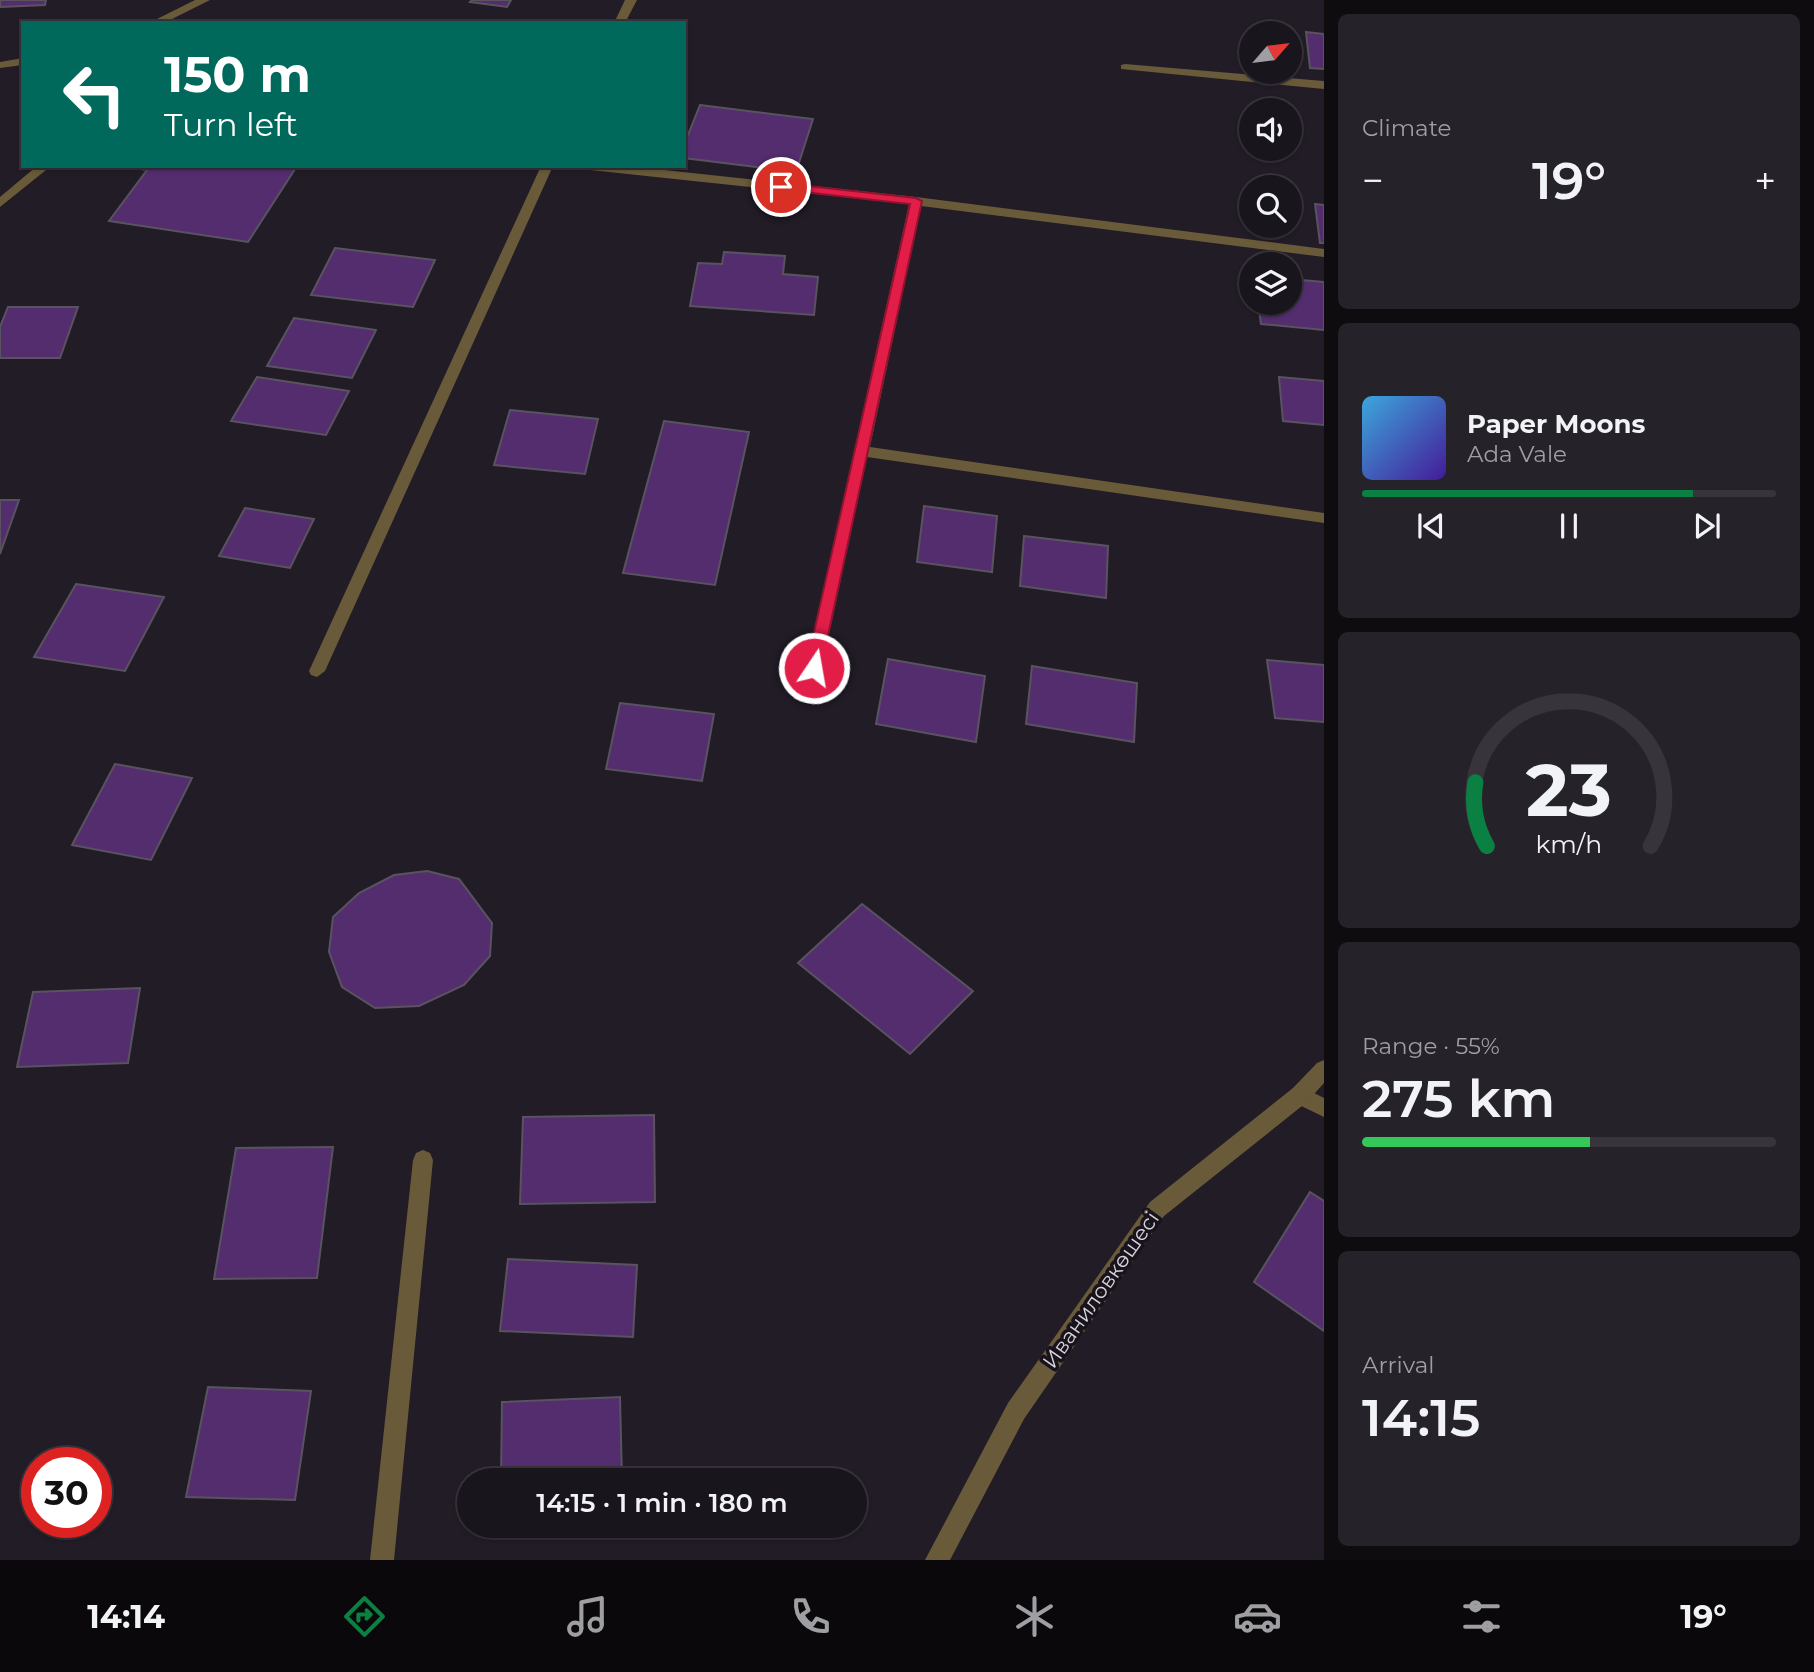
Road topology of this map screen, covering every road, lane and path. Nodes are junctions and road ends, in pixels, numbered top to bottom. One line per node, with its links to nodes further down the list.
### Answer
1 (204, 0): 3 (street)
2 (631, 0): 4 (street)
3 (158, 21)
4 (621, 21)
5 (21, 61): 6 (street)
6 (0, 65)
7 (1125, 67): 8 (street)
8 (1324, 85)
9 (43, 168): 13 (street)
10 (546, 168): 17 (street)
11 (609, 168): 12 (street)
12 (916, 201): 14 (street); 15 (street)
13 (0, 203)
14 (1324, 253)
15 (861, 451): 16 (street); 18 (street)
16 (1324, 518)
17 (317, 671)
18 (808, 695)
19 (1324, 1069): 20 (street, Иваниловкөшесі)
20 (1300, 1095): 21 (street); 24 (street, Иваниловкөшесі)
21 (1324, 1108)
22 (423, 1160): 23 (street)
23 (382, 1560)
24 (937, 1560)

